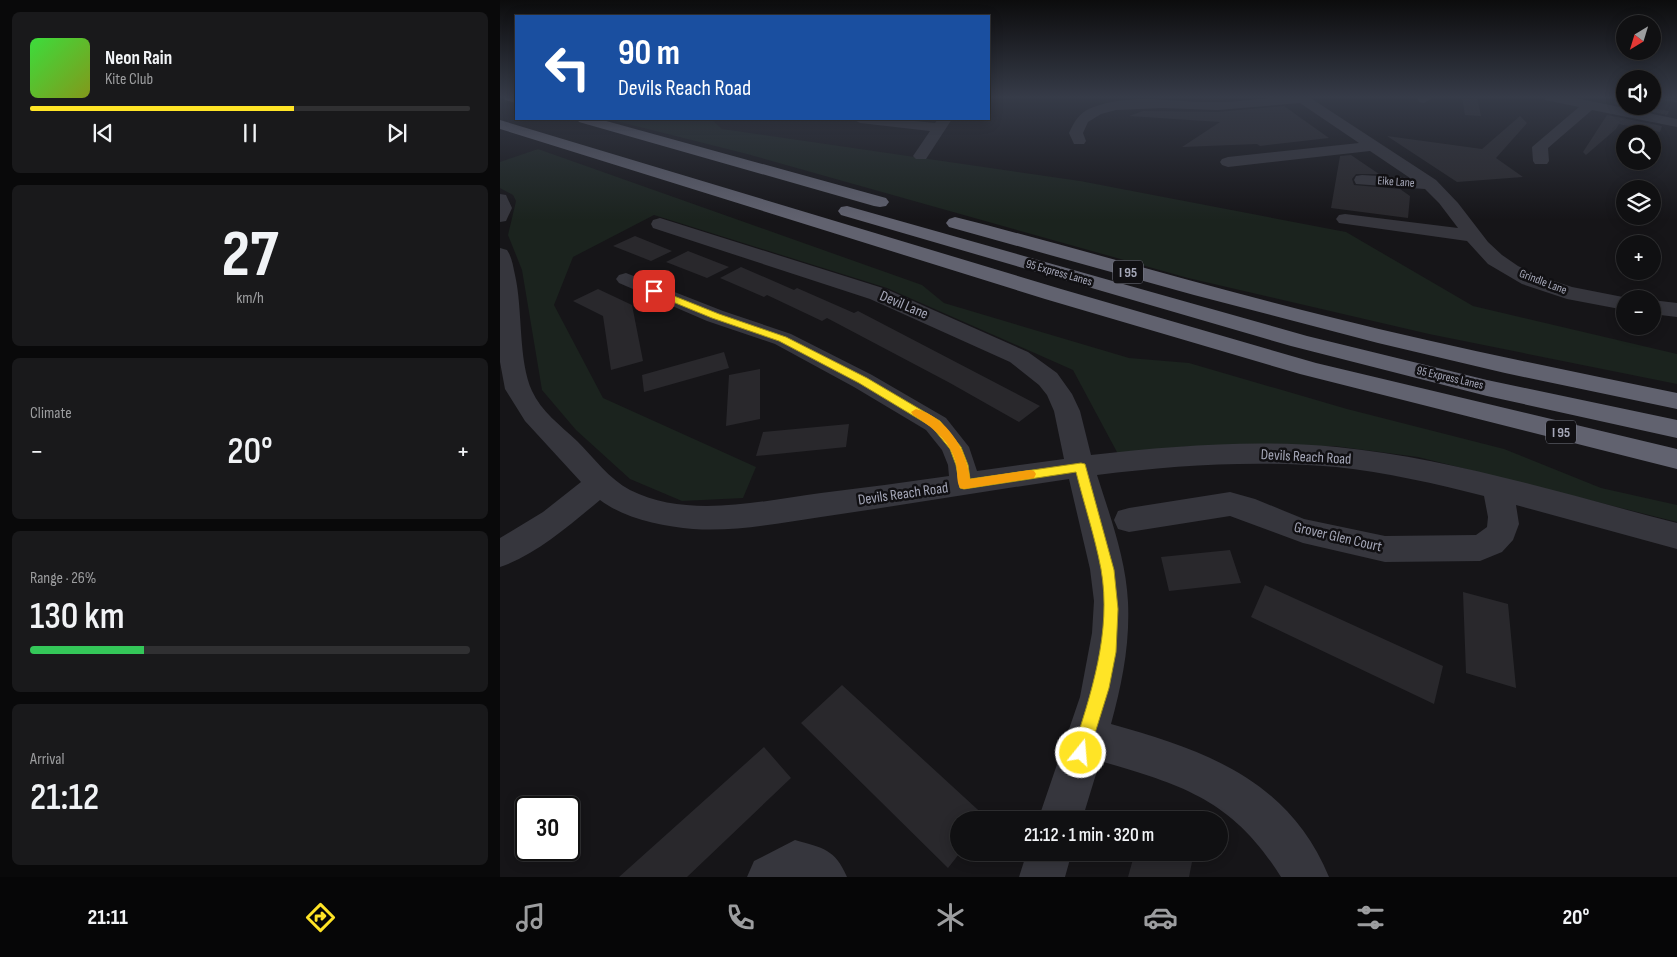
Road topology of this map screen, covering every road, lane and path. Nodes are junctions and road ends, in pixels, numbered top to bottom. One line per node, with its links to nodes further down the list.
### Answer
1 (545, 138): 27 (highway, I 95)
2 (598, 138): 26 (highway, 95 Express Lanes)
3 (651, 138): 25 (highway, I 95)
4 (933, 138): 10 (street)
5 (1078, 138): 8 (street)
6 (1360, 138): 9 (street, Grindle Lane)
7 (1551, 138): 11 (street)
8 (1079, 141)
9 (1372, 146): 12 (street); 14 (street, Grindle Lane)
10 (921, 156)
11 (1541, 160)
12 (1228, 162)
13 (1362, 180): 14 (street, Eike Lane)
14 (1430, 184): 19 (street, Grindle Lane)
15 (500, 199): 16 (street)
16 (500, 217)
17 (1345, 219): 19 (street)
18 (660, 224): 28 (street, Devil Lane)
19 (1474, 236): 22 (street, Grindle Lane)
20 (500, 254): 29 (street, Devils Reach Road)
21 (626, 279): 30 (street)
22 (1616, 302)
23 (1661, 308): 24 (street)
24 (1677, 310)
25 (1677, 401)
26 (1677, 429)
27 (1677, 459)
28 (1081, 467): 30 (street, Devils Reach Road); 31 (street, Devils Reach Road); 35 (street, Devil Lane)
29 (600, 483): 30 (street, Devils Reach Road); 34 (street)
30 (964, 485)
31 (1498, 489): 32 (street, Grover Glen Court); 33 (street, Devils Reach Road)
32 (1129, 520)
33 (1677, 536)
34 (500, 554)
35 (1086, 737): 36 (street, Devil Lane); 41 (street)
36 (1063, 811)
37 (1047, 861): 40 (street)
38 (770, 877): 39 (street)
39 (824, 877)
40 (1042, 877)
41 (1306, 877)

